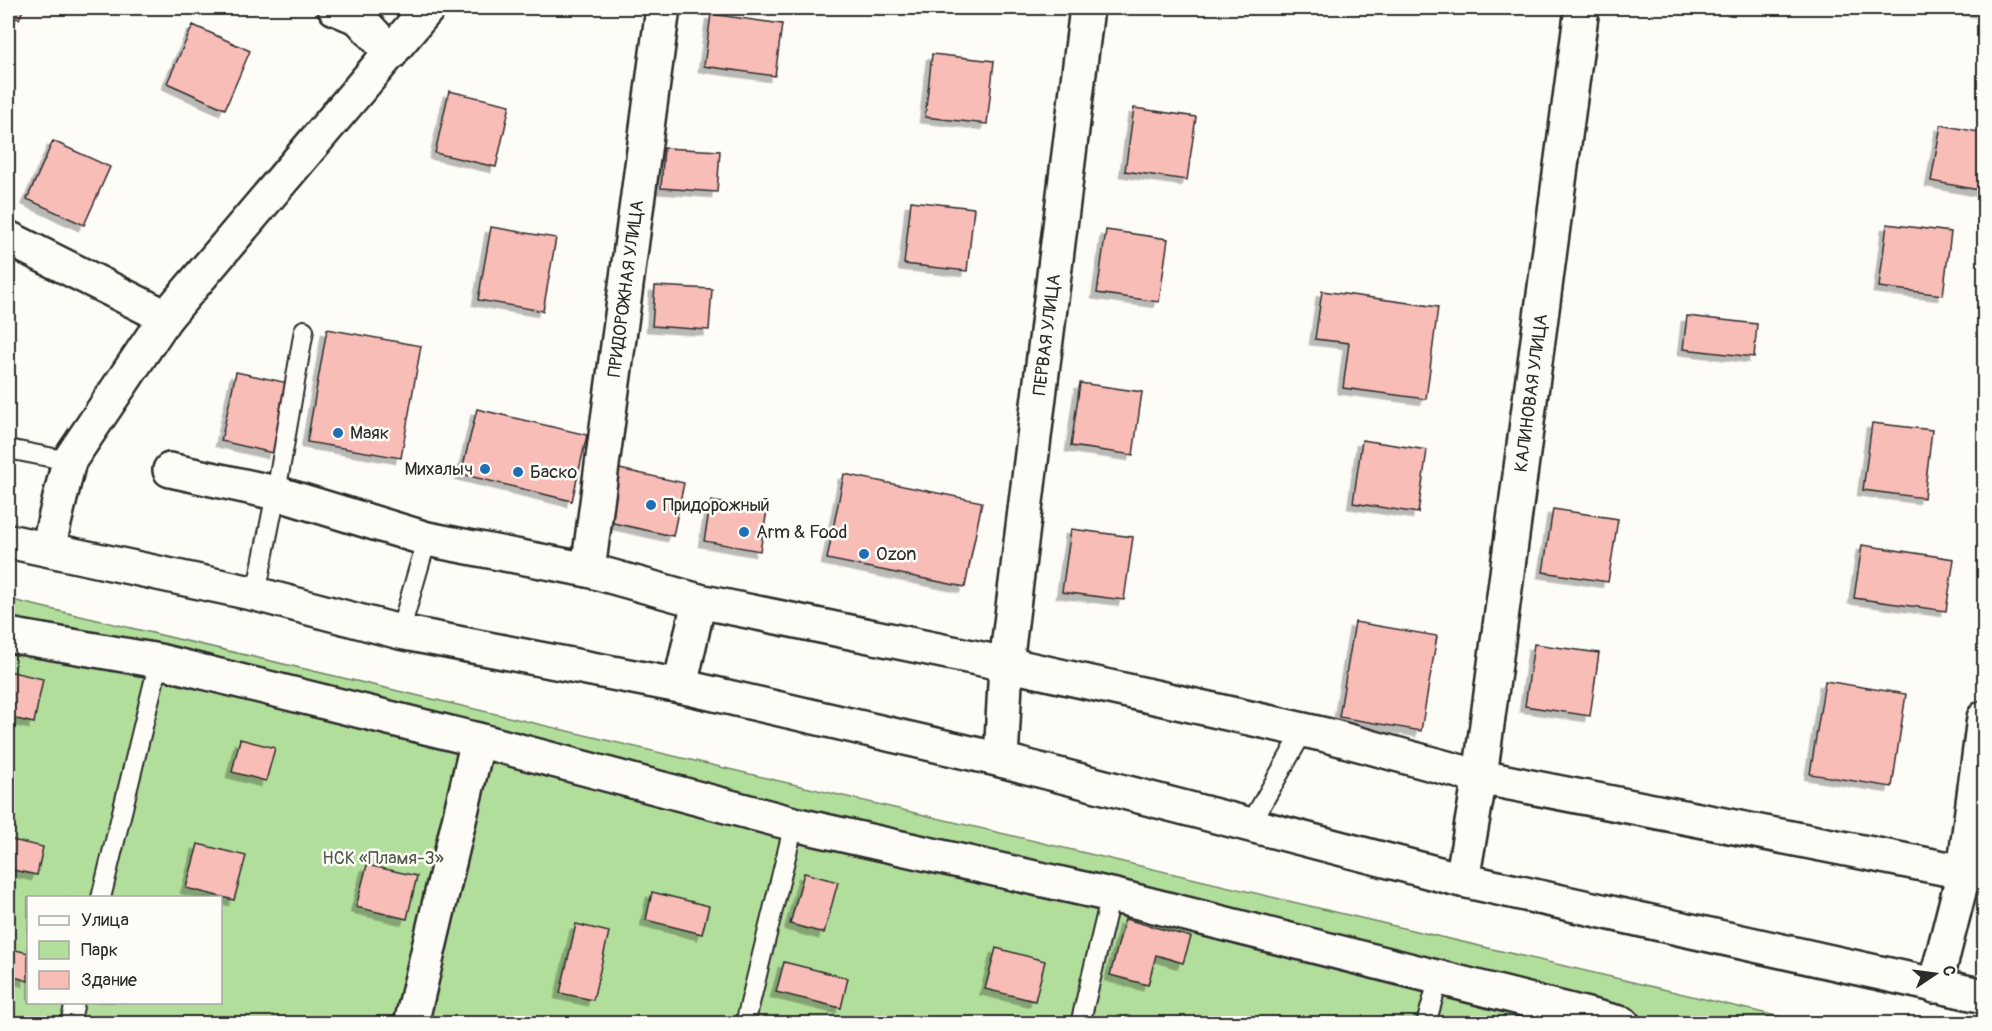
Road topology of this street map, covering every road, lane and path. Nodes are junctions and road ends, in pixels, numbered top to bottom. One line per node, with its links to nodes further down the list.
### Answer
1 (335, 8): 6 (street)
2 (428, 8): 6 (street)
3 (663, 8): 17 (street, ПРИДОРОЖНАЯ УЛИЦА)
4 (1087, 8): 23 (street, ПЕРВАЯ УЛИЦА)
5 (1582, 8): 29 (street, КАЛИНОВАЯ УЛИЦА)
6 (391, 53): 8 (street)
7 (8, 238): 8 (street)
8 (166, 317): 11 (street)
9 (304, 330): 13 (lane)
10 (8, 449): 11 (lane)
11 (69, 461): 16 (street)
12 (170, 470): 13 (street)
13 (276, 493): 14 (street); 18 (lane)
14 (427, 538): 17 (street); 20 (lane)
15 (8, 541): 16 (street)
16 (48, 548): 18 (street)
17 (588, 570): 19 (street)
18 (256, 594): 20 (street)
19 (699, 601): 23 (street); 24 (street)
20 (400, 632): 24 (street)
21 (8, 635): 22 (street)
22 (159, 661): 27 (street); 35 (lane)
23 (1006, 664): 26 (street); 28 (street, ПЕРВАЯ УЛИЦА)
24 (680, 686): 28 (street)
25 (1984, 718): 32 (street)
26 (1304, 730): 29 (street); 31 (lane)
27 (478, 740): 30 (street); 41 (street)
28 (1001, 760): 31 (street)
29 (1480, 777): 32 (street); 33 (street, КАЛИНОВАЯ УЛИЦА)
30 (794, 824): 34 (street); 42 (lane)
31 (1250, 825): 33 (street)
32 (1974, 874): 37 (street)
33 (1462, 880): 37 (street)
34 (1111, 895): 36 (street); 43 (lane)
35 (101, 896)
36 (1439, 977): 44 (lane); 45 (street)
37 (1935, 986): 38 (street)
38 (1984, 996)
39 (75, 1004): 40 (lane)
40 (70, 1023)
41 (411, 1023)
42 (745, 1023)
43 (1080, 1023)
44 (1426, 1023)
45 (1623, 1023)

